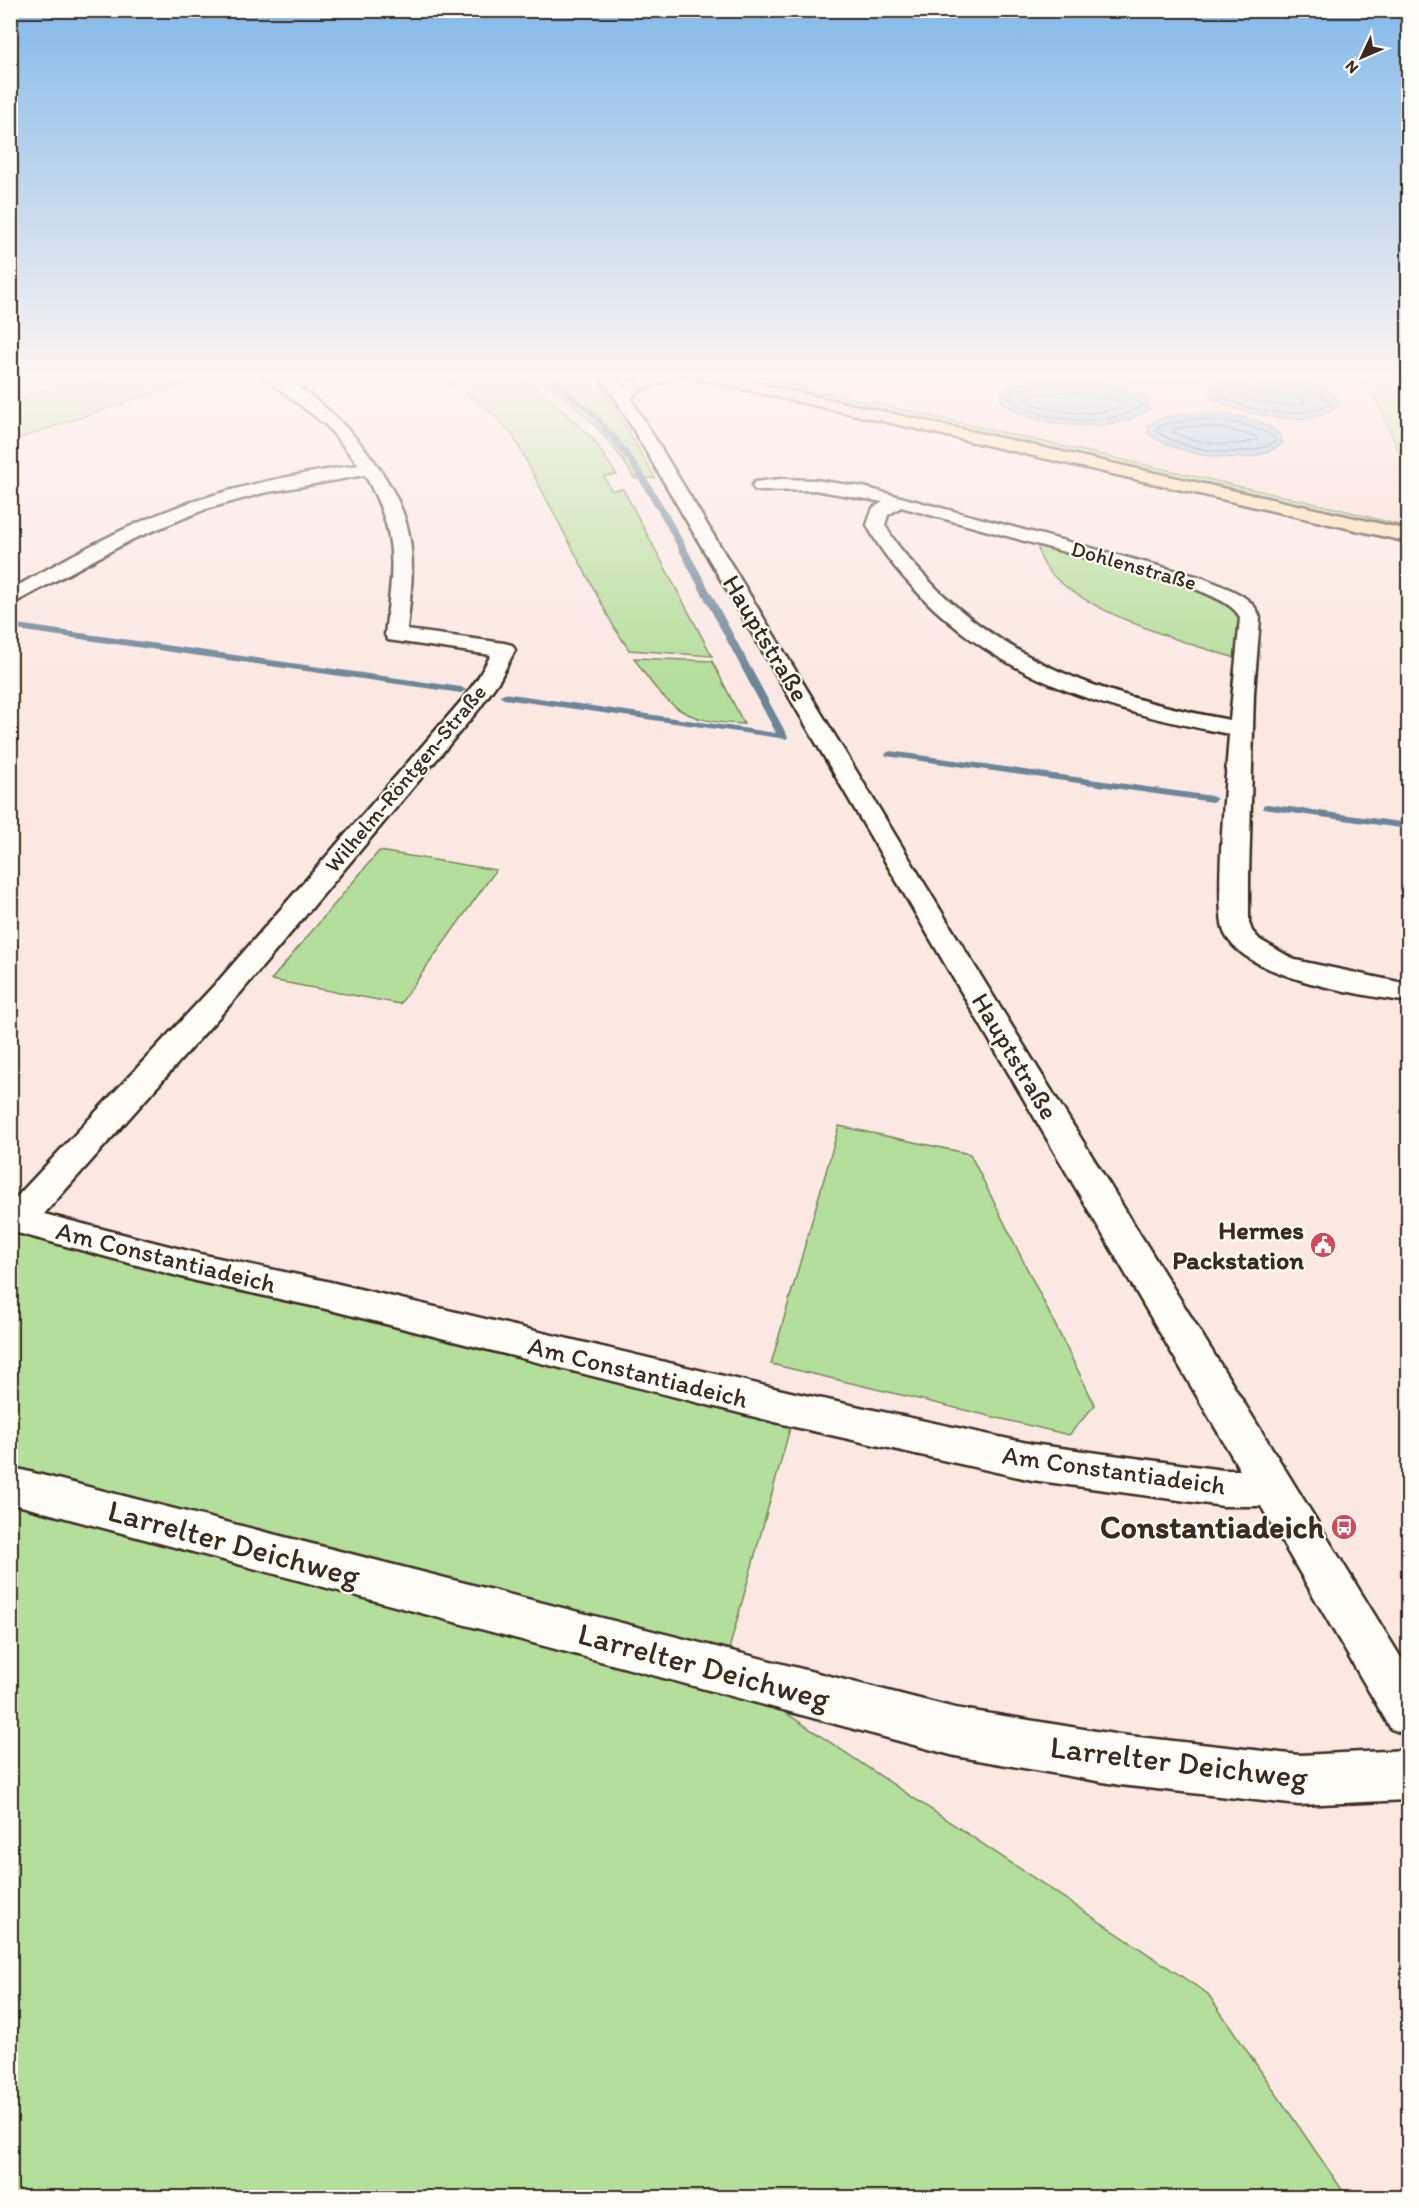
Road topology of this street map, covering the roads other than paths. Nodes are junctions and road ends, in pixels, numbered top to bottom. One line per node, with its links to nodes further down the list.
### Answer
1 (329, 476): 8 (street)
2 (375, 476): 11 (street, Wilhelm-Röntgen-Straße)
3 (670, 476): 13 (street, Hauptstraße)
4 (1144, 476): 7 (main road)
5 (761, 486): 6 (street, Dohlenstraße)
6 (898, 501): 9 (street); 9 (street, Dohlenstraße)
7 (1408, 536)
8 (10, 599)
9 (1242, 729): 10 (street, Dohlenstraße)
10 (1408, 993)
11 (14, 1219): 13 (street, Am Constantiadeich)
12 (10, 1485): 15 (street, Larrelter Deichweg)
13 (1273, 1488): 14 (street, Hauptstraße)
14 (1408, 1712)
15 (1408, 1775)

